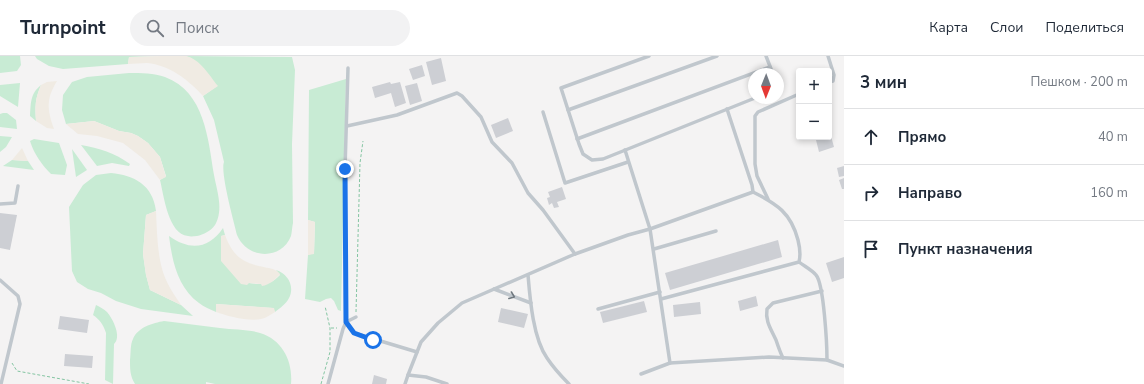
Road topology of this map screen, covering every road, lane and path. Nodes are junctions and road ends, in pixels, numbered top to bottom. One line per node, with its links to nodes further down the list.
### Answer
1 (649, 56): 12 (lane)
2 (717, 56): 12 (lane)
3 (766, 56): 5 (lane)
4 (828, 56): 7 (lane)
5 (770, 67): 16 (lane)
6 (348, 68): 15 (lane)
7 (832, 68)
8 (832, 69): 9 (lane)
9 (832, 81)
10 (796, 95): 22 (lane)
11 (748, 101): 13 (lane)
12 (568, 110): 16 (lane)
13 (727, 110): 18 (lane); 21 (lane)
14 (543, 112): 19 (lane)
15 (347, 126): 27 (lane); 39 (lane)
16 (577, 139): 18 (lane)
17 (363, 141): 38 (path)
18 (624, 150): 19 (lane)
19 (628, 162): 24 (lane)
20 (18, 186): 23 (lane)
21 (753, 192): 22 (lane); 24 (lane)
22 (768, 200): 28 (lane)
23 (0, 204)
24 (650, 230): 26 (lane); 27 (lane)
25 (716, 231): 26 (lane)
26 (654, 249): 32 (lane)
27 (575, 254): 29 (lane)
28 (799, 262): 33 (lane); 34 (lane)
29 (528, 275): 31 (lane); 35 (lane)
30 (0, 280): 43 (lane)
31 (494, 289): 35 (lane, one-way to 35); 42 (lane)
32 (660, 292): 34 (lane); 37 (lane)
33 (822, 292): 44 (lane); 45 (lane)
34 (661, 299): 46 (lane)
35 (531, 303): 56 (lane)
36 (325, 306): 41 (path)
37 (598, 310)
38 (356, 316): 39 (lane)
39 (346, 322): 42 (lane); 53 (lane)
40 (335, 327): 41 (path)
41 (330, 328): 52 (path)
42 (417, 352): 49 (lane)
43 (7, 356): 50 (lane); 51 (path)
44 (782, 358): 45 (lane); 46 (lane)
45 (827, 360): 47 (lane)
46 (670, 363): 48 (lane)
47 (844, 366)
48 (641, 374)
49 (408, 375): 54 (lane); 55 (lane)
50 (1, 384)
51 (88, 384)
52 (321, 384)
53 (328, 384)
54 (405, 384)
55 (447, 384)
56 (569, 384)

